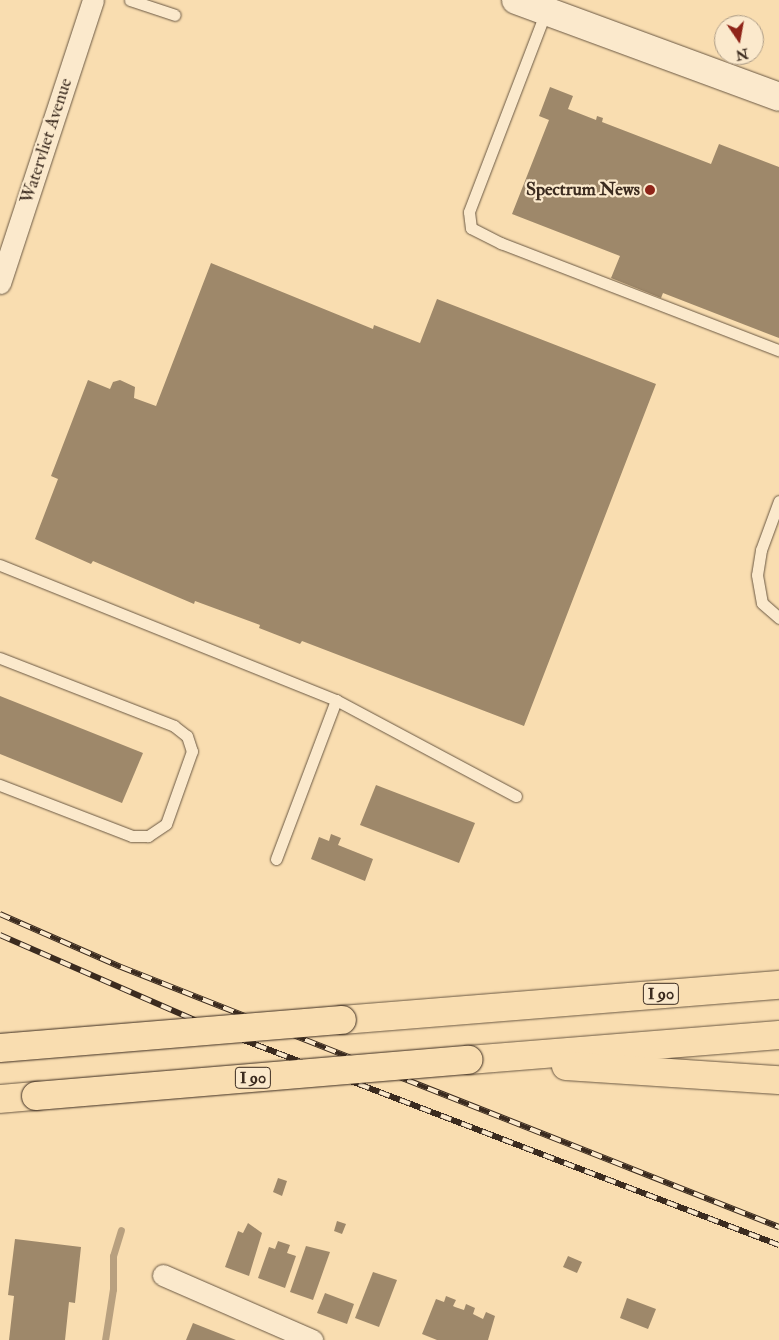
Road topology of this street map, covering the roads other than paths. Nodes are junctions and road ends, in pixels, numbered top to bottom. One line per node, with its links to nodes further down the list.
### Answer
1 (93, 0): 7 (street, Watervliet Avenue)
2 (130, 0): 5 (lane)
3 (516, 0): 4 (street)
4 (546, 11): 6 (street); 8 (lane)
5 (175, 15)
6 (779, 97)
7 (0, 283)
8 (779, 350)
9 (779, 501): 11 (lane)
10 (0, 565): 13 (lane)
11 (779, 618)
12 (0, 658): 14 (lane)
13 (336, 700): 15 (lane); 16 (lane)
14 (0, 785)
15 (516, 796)
16 (276, 859)
17 (779, 970): 19 (highway)
18 (779, 984): 19 (highway, I 90)
19 (543, 1004): 21 (highway, I 90, bridge)
20 (779, 1035): 22 (highway, I 90)
21 (0, 1048)
22 (469, 1060): 23 (highway); 24 (highway, I 90, bridge)
23 (779, 1080)
24 (0, 1099)
25 (163, 1275): 26 (street)
26 (278, 1334): 27 (street)
27 (312, 1340)

